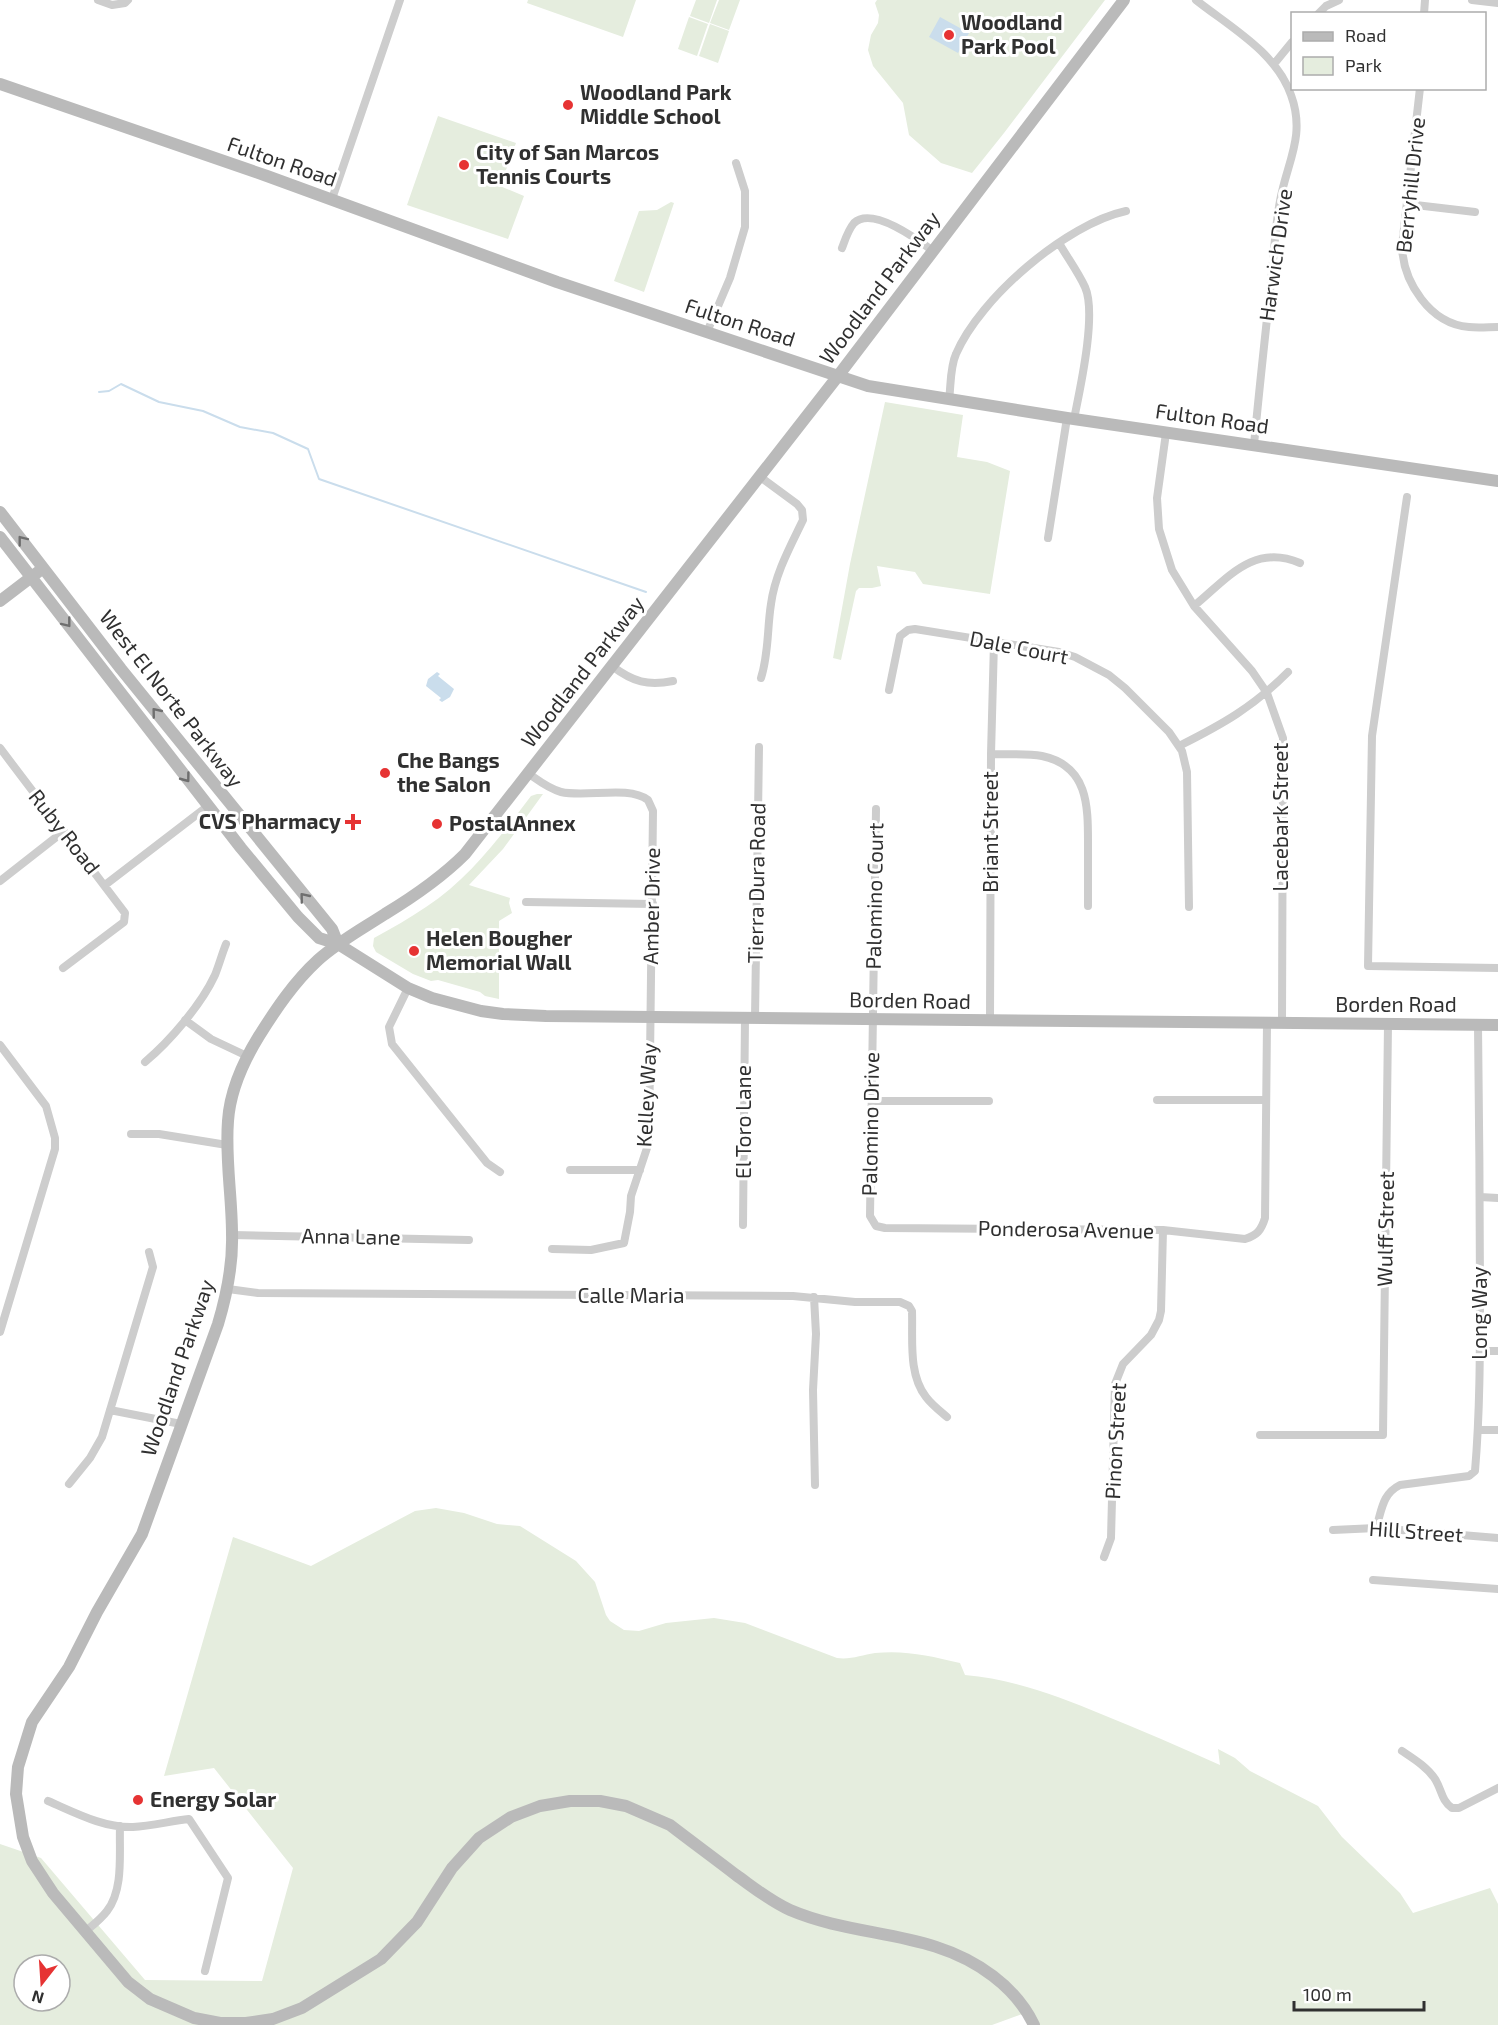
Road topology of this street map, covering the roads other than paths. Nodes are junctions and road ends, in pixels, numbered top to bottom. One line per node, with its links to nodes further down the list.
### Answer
1 (98, 0): 2 (street)
2 (128, 0)
3 (400, 0): 15 (street)
4 (1124, 0): 21 (street, Woodland Parkway)
5 (1196, 0): 11 (street, Harwich Drive)
6 (1339, 0): 9 (street)
7 (1472, 0): 8 (street)
8 (1498, 3)
9 (1320, 12)
10 (1291, 44): 11 (street)
11 (1274, 64): 28 (street, Harwich Drive)
12 (0, 84): 15 (street, Fulton Road)
13 (1420, 90): 16 (street, Berryhill Drive)
14 (736, 163): 23 (street)
15 (332, 200): 23 (street, Fulton Road)
16 (1407, 204): 18 (street); 22 (street, Berryhill Drive)
17 (1126, 211): 19 (street)
18 (1475, 212)
19 (1059, 243): 25 (street); 26 (street)
20 (842, 248): 21 (street)
21 (933, 251): 24 (street, Woodland Parkway)
22 (1498, 327)
23 (707, 332): 24 (street, Fulton Road)
24 (838, 376): 25 (street, Fulton Road); 29 (street, Woodland Parkway)
25 (949, 400): 26 (street, Fulton Road)
26 (1071, 419): 27 (street, Fulton Road); 34 (street)
27 (1166, 432): 28 (street, Fulton Road); 39 (street, Lacebark Street)
28 (1254, 445): 30 (street, Fulton Road)
29 (759, 476): 41 (street, Woodland Parkway); 43 (street)
30 (1498, 481)
31 (1407, 497): 64 (street)
32 (0, 512): 36 (street, West El Norte Parkway, one-way to 32)
33 (0, 537): 37 (street, West El Norte Parkway)
34 (1048, 538)
35 (1300, 563): 39 (street)
36 (43, 567): 37 (street); 62 (street, West El Norte Parkway, one-way to 36)
37 (31, 577): 38 (street); 52 (street, West El Norte Parkway, one-way to 52)
38 (0, 601)
39 (1194, 606): 46 (street, Lacebark Street)
40 (994, 642): 45 (street, Dale Court); 47 (street, Dale Court); 50 (street, Briant Street)
41 (612, 666): 44 (street); 51 (street, Woodland Parkway)
42 (1288, 672): 46 (street)
43 (761, 678)
44 (673, 681)
45 (889, 690)
46 (1267, 693): 47 (street); 72 (street, Lacebark Street)
47 (1179, 746): 60 (street, Dale Court)
48 (759, 747): 67 (street, Tierra Dura Road)
49 (0, 748): 54 (street, Ruby Road)
50 (991, 754): 59 (street); 70 (street, Briant Street)
51 (529, 774): 58 (street, Amber Drive); 62 (street, Woodland Parkway)
52 (208, 806): 56 (street); 62 (street, West El Norte Parkway)
53 (876, 809): 69 (street, Palomino Court)
54 (64, 831): 55 (street); 56 (street, Ruby Road)
55 (0, 881)
56 (105, 885): 63 (street, Ruby Road)
57 (526, 902): 58 (street)
58 (652, 904): 66 (street, Amber Drive)
59 (1088, 906)
60 (1189, 907)
61 (226, 944): 68 (street)
62 (338, 944): 65 (street, Borden Road); 77 (street, Woodland Parkway)
63 (63, 968)
64 (1498, 968)
65 (408, 988): 66 (street, Borden Road); 87 (street)
66 (651, 1016): 67 (street, Borden Road); 86 (street, Kelley Way)
67 (750, 1018): 69 (street, Borden Road); 90 (street, El Toro Lane)
68 (184, 1020): 77 (street); 78 (street)
69 (873, 1020): 70 (street, Borden Road); 81 (street, Palomino Drive)
70 (990, 1021): 71 (street, Borden Road)
71 (1267, 1023): 72 (street, Borden Road); 80 (street)
72 (1282, 1023): 73 (street, Borden Road)
73 (1388, 1024): 74 (street, Borden Road); 107 (street, Wulff Street)
74 (1478, 1025): 75 (street, Borden Road); 88 (street, Long Way)
75 (1498, 1025)
76 (0, 1045): 99 (street)
77 (247, 1056): 84 (street, Woodland Parkway)
78 (145, 1062)
79 (1157, 1100): 80 (street)
80 (1266, 1100): 92 (street, Ponderosa Avenue)
81 (872, 1101): 82 (street); 91 (street, Palomino Drive)
82 (989, 1101)
83 (130, 1134): 84 (street)
84 (227, 1145): 93 (street, Woodland Parkway)
85 (570, 1170): 86 (street)
86 (640, 1170): 95 (street, Kelley Way)
87 (500, 1172)
88 (1480, 1197): 89 (street); 100 (street, Long Way)
89 (1498, 1198)
90 (743, 1225)
91 (876, 1226): 92 (street, Ponderosa Avenue)
92 (1163, 1230): 113 (street, Pinon Street)
93 (232, 1235): 94 (street, Anna Lane); 97 (street, Woodland Parkway)
94 (469, 1240)
95 (552, 1249)
96 (148, 1252): 102 (street)
97 (228, 1289): 98 (street, Calle Maria); 104 (street, Woodland Parkway)
98 (814, 1297): 103 (street, Calle Maria); 109 (street)
99 (0, 1332)
100 (1480, 1351): 101 (street); 105 (street, Long Way)
101 (1498, 1351)
102 (110, 1410): 104 (street); 108 (street)
103 (947, 1417)
104 (181, 1424): 120 (street, Woodland Parkway)
105 (1478, 1430): 106 (street); 110 (street, Long Way)
106 (1498, 1430)
107 (1260, 1435)
108 (69, 1484)
109 (815, 1485)
110 (1376, 1528): 111 (street, Hill Street); 112 (street, Hill Street)
111 (1333, 1530)
112 (1498, 1538)
113 (1104, 1557)
114 (1373, 1580): 115 (street)
115 (1498, 1589)
116 (1402, 1751): 117 (street)
117 (1498, 1788)
118 (48, 1801): 119 (street)
119 (120, 1826): 120 (street); 121 (street)
120 (86, 1931): 122 (street, Woodland Parkway)
121 (205, 1971)
122 (252, 2024): 123 (street, Woodland Parkway)
123 (1034, 2025)

